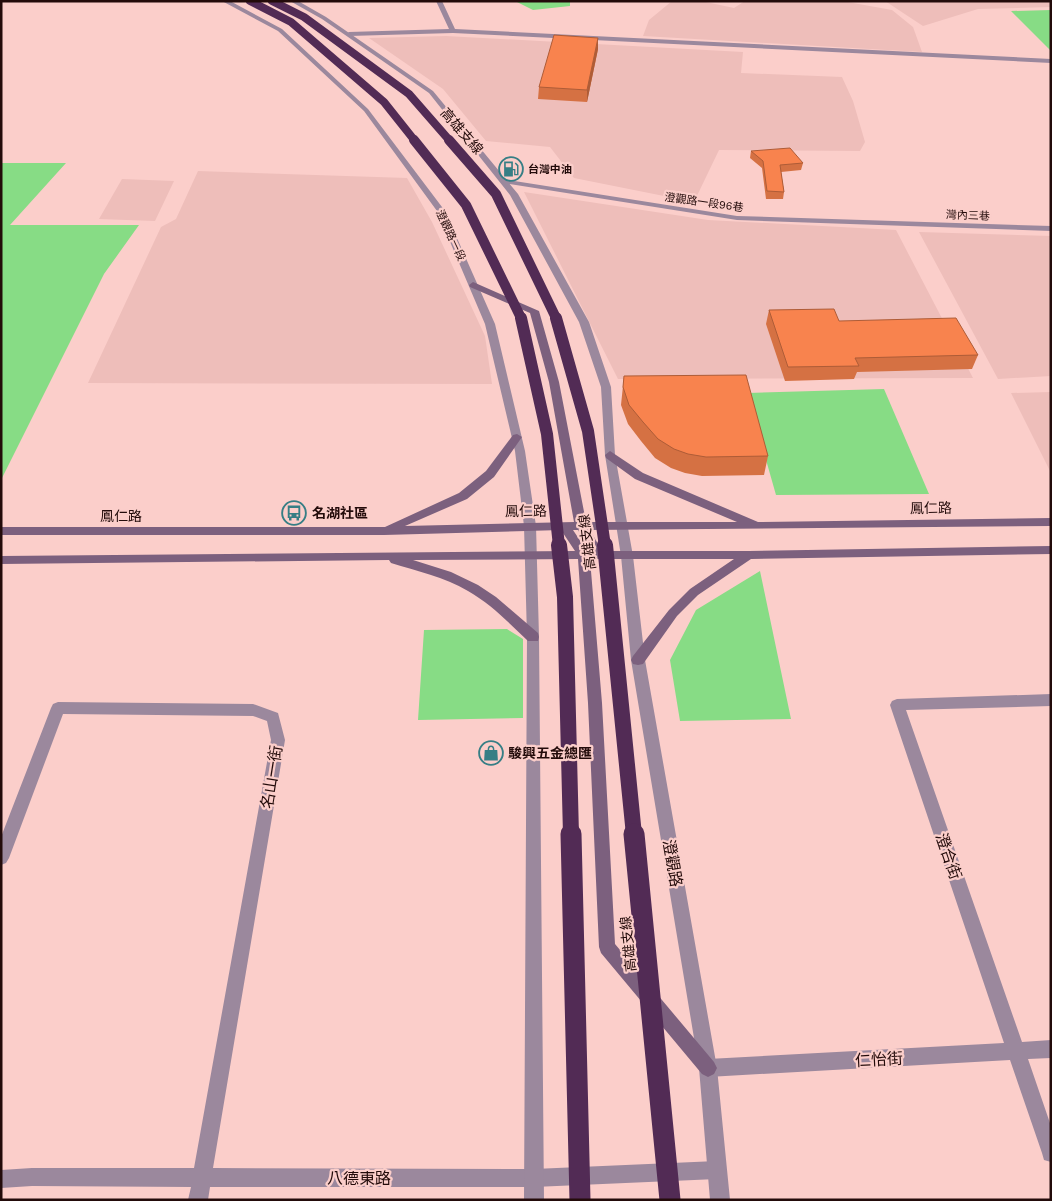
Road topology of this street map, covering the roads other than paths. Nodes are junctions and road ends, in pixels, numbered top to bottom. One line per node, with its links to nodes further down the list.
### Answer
1 (225, 1): 12 (street, 澄觀路一段)
2 (250, 1): 44 (highway, 高雄支線, bridge)
3 (272, 1): 45 (highway, 高雄支線, bridge)
4 (293, 1): 7 (street)
5 (439, 1): 6 (street)
6 (453, 31): 7 (street); 8 (street)
7 (350, 34): 9 (street)
8 (1051, 61)
9 (504, 181): 10 (street, 澄觀路一段96巷); 14 (street)
10 (904, 224): 11 (street, 灣內三巷)
11 (1051, 229)
12 (474, 285): 13 (street, 澄觀路一段); 18 (main road)
13 (517, 437): 16 (street, 澄觀路一段); 22 (main road)
14 (610, 455): 19 (main road); 20 (street)
15 (1051, 522): 19 (main road, 鳳仁路)
16 (530, 526): 17 (main road, 鳳仁路); 22 (main road, 鳳仁路); 24 (street, 澄觀路一段)
17 (564, 526): 18 (main road, 鳳仁路); 25 (main road)
18 (581, 526): 20 (main road, 鳳仁路); 25 (main road)
19 (757, 526): 20 (main road, 鳳仁路)
20 (622, 527): 27 (street, 澄觀路)
21 (1, 531): 22 (main road, 鳳仁路)
22 (384, 531)
23 (1051, 550): 28 (main road)
24 (531, 554): 25 (main road); 26 (main road); 30 (street)
25 (591, 555): 27 (main road); 36 (main road)
26 (375, 556): 29 (main road); 30 (main road)
27 (627, 556): 28 (main road); 31 (street, 澄觀路)
28 (750, 556): 31 (main road)
29 (1, 560)
30 (534, 637): 40 (street)
31 (638, 660): 36 (street, 澄觀路)
32 (1051, 700): 35 (street, 澄合街)
33 (1, 858): 39 (street, 名山一街)
34 (1051, 1049): 35 (street, 仁怡街)
35 (1017, 1051): 36 (street, 仁怡街); 37 (street, 澄合街)
36 (708, 1068): 38 (street, 澄觀路)
37 (1051, 1153)
38 (717, 1170): 40 (street, 八德東路); 46 (street, 澄觀路)
39 (202, 1178): 40 (street, 八德東路); 41 (street, 八德東路); 42 (street)
40 (534, 1178): 43 (street)
41 (1, 1179)
42 (198, 1200)
43 (534, 1200)
44 (580, 1200)
45 (670, 1200)
46 (720, 1200)

